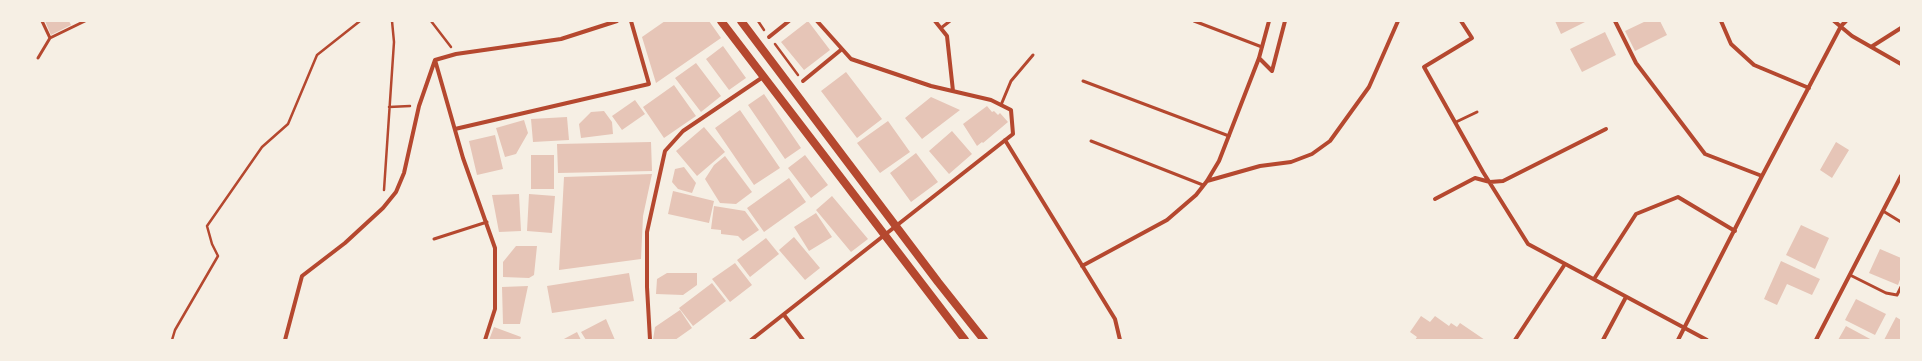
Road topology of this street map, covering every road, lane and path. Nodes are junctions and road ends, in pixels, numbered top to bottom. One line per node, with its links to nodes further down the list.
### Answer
1 (42, 21): 27 (lane)
2 (85, 21): 27 (lane)
3 (360, 21): 74 (path)
4 (392, 21): 44 (path)
5 (431, 21): 31 (path)
6 (617, 21): 31 (street)
7 (631, 21): 47 (street)
8 (721, 21): 37 (main road)
9 (741, 21): 62 (main road)
10 (789, 21): 26 (street)
11 (817, 21): 30 (street)
12 (935, 21): 24 (street)
13 (950, 21): 24 (lane)
14 (1194, 21): 28 (lane)
15 (1269, 21): 28 (street)
16 (1285, 21): 34 (street)
17 (1398, 21): 54 (street)
18 (1462, 21): 46 (street)
19 (1615, 21): 52 (street)
20 (1721, 21): 40 (street)
21 (1834, 21): 23 (street)
22 (1846, 21): 23 (street)
23 (1841, 26): 29 (street); 40 (street)
24 (941, 28): 41 (street)
25 (1901, 28): 29 (street)
26 (769, 37)
27 (50, 38): 33 (lane)
28 (1262, 47): 34 (street)
29 (1871, 47): 36 (street)
30 (842, 49): 38 (street); 41 (street)
31 (456, 54): 35 (street)
32 (1033, 55): 42 (lane)
33 (38, 58)
34 (1259, 58): 49 (street)
35 (435, 60): 43 (street); 47 (street)
36 (1901, 64)
37 (763, 77): 64 (main road); 77 (street)
38 (803, 81)
39 (1083, 81): 49 (lane)
40 (1809, 88): 52 (street)
41 (953, 91): 42 (street)
42 (1000, 105): 50 (street)
43 (419, 106): 44 (path); 58 (street)
44 (389, 107): 58 (path)
45 (1476, 112): 46 (lane)
46 (1456, 122): 55 (street)
47 (455, 129): 60 (street)
48 (1606, 129): 55 (street)
49 (1229, 136): 54 (street)
50 (1005, 140): 62 (street); 67 (street)
51 (1091, 141): 56 (lane)
52 (1762, 176): 63 (street)
53 (1901, 176): 59 (street)
54 (1207, 181): 56 (street)
55 (1491, 182): 57 (street); 66 (street)
56 (1203, 185): 67 (street)
57 (1435, 198)
58 (384, 208): 75 (street)
59 (1883, 212): 61 (lane); 68 (street)
60 (487, 222): 65 (lane); 76 (street)
61 (1901, 222)
62 (896, 226): 64 (street); 81 (main road)
63 (1735, 231): 69 (street); 73 (street)
64 (885, 236): 72 (street); 80 (main road)
65 (434, 239)
66 (1565, 264): 69 (street); 83 (street)
67 (1082, 266): 82 (street)
68 (1850, 275): 70 (lane); 87 (street)
69 (1594, 279): 71 (street)
70 (1901, 287)
71 (1626, 297): 73 (street); 84 (street)
72 (784, 315): 78 (street); 79 (street)
73 (1685, 328): 85 (street); 86 (street)
74 (172, 340)
75 (285, 340)
76 (485, 340)
77 (650, 340)
78 (751, 340)
79 (803, 340)
80 (965, 340)
81 (984, 340)
82 (1120, 340)
83 (1515, 340)
84 (1603, 340)
85 (1678, 340)
86 (1707, 340)
87 (1816, 340)

